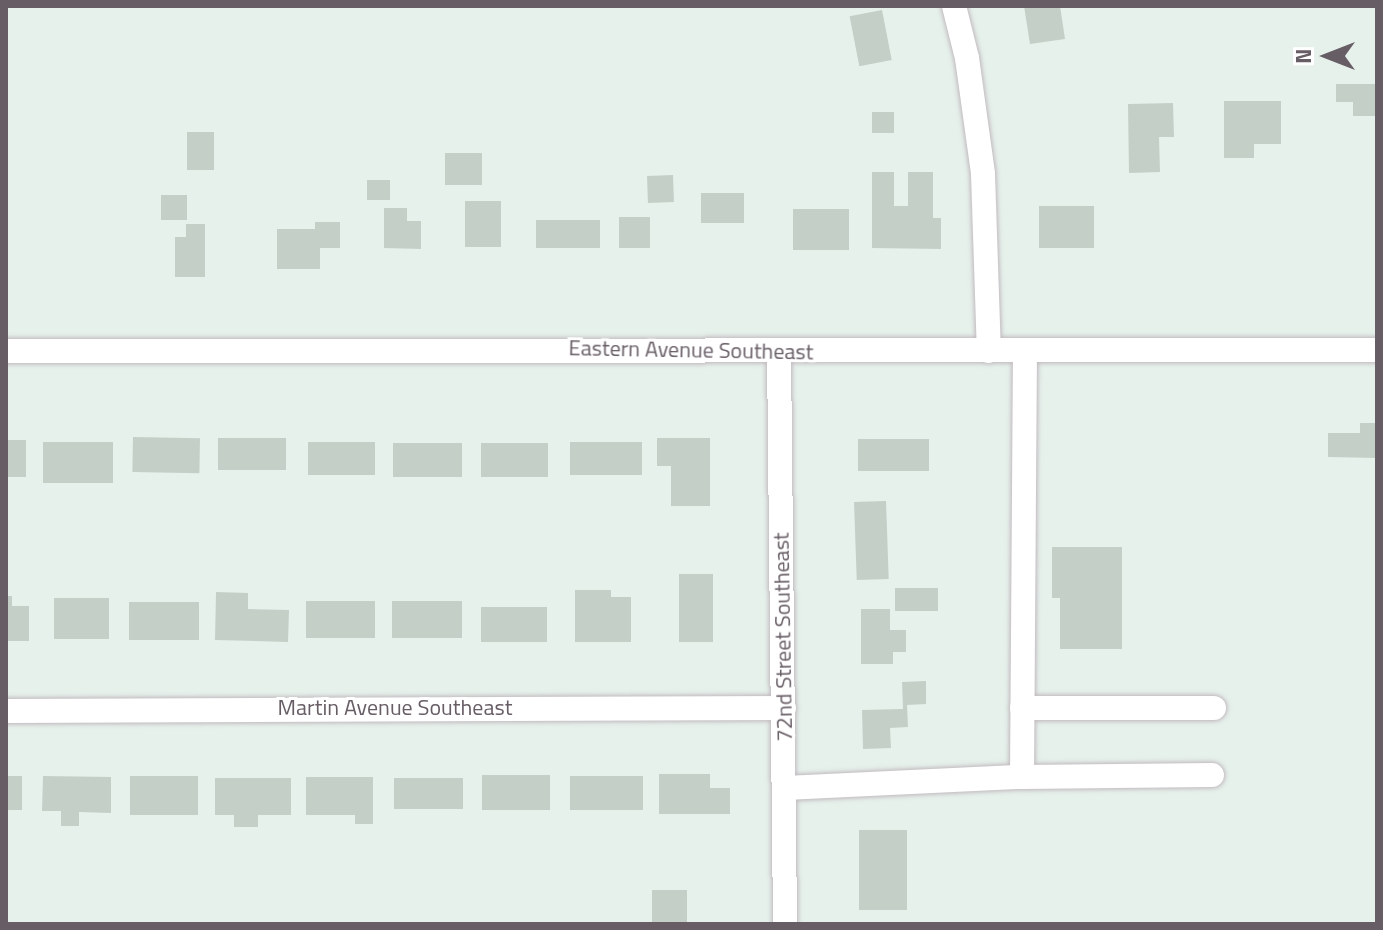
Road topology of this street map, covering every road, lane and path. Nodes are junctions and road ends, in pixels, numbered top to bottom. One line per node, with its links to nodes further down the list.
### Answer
1 (954, 6): 5 (street)
2 (1377, 350): 6 (street, Eastern Avenue Southeast)
3 (6, 351): 4 (street, Eastern Avenue Southeast)
4 (779, 351): 5 (street, Eastern Avenue Southeast); 7 (street, 72nd Street Southeast)
5 (989, 351): 6 (street, Eastern Avenue Southeast)
6 (1025, 351): 8 (street)
7 (784, 708): 10 (street, Martin Avenue Southeast); 13 (street, 72nd Street Southeast)
8 (1022, 708): 9 (street); 12 (street)
9 (1214, 708)
10 (6, 711)
11 (1212, 775): 12 (street)
12 (1022, 777): 13 (street)
13 (785, 788): 14 (street, 72nd Street Southeast)
14 (785, 924)

